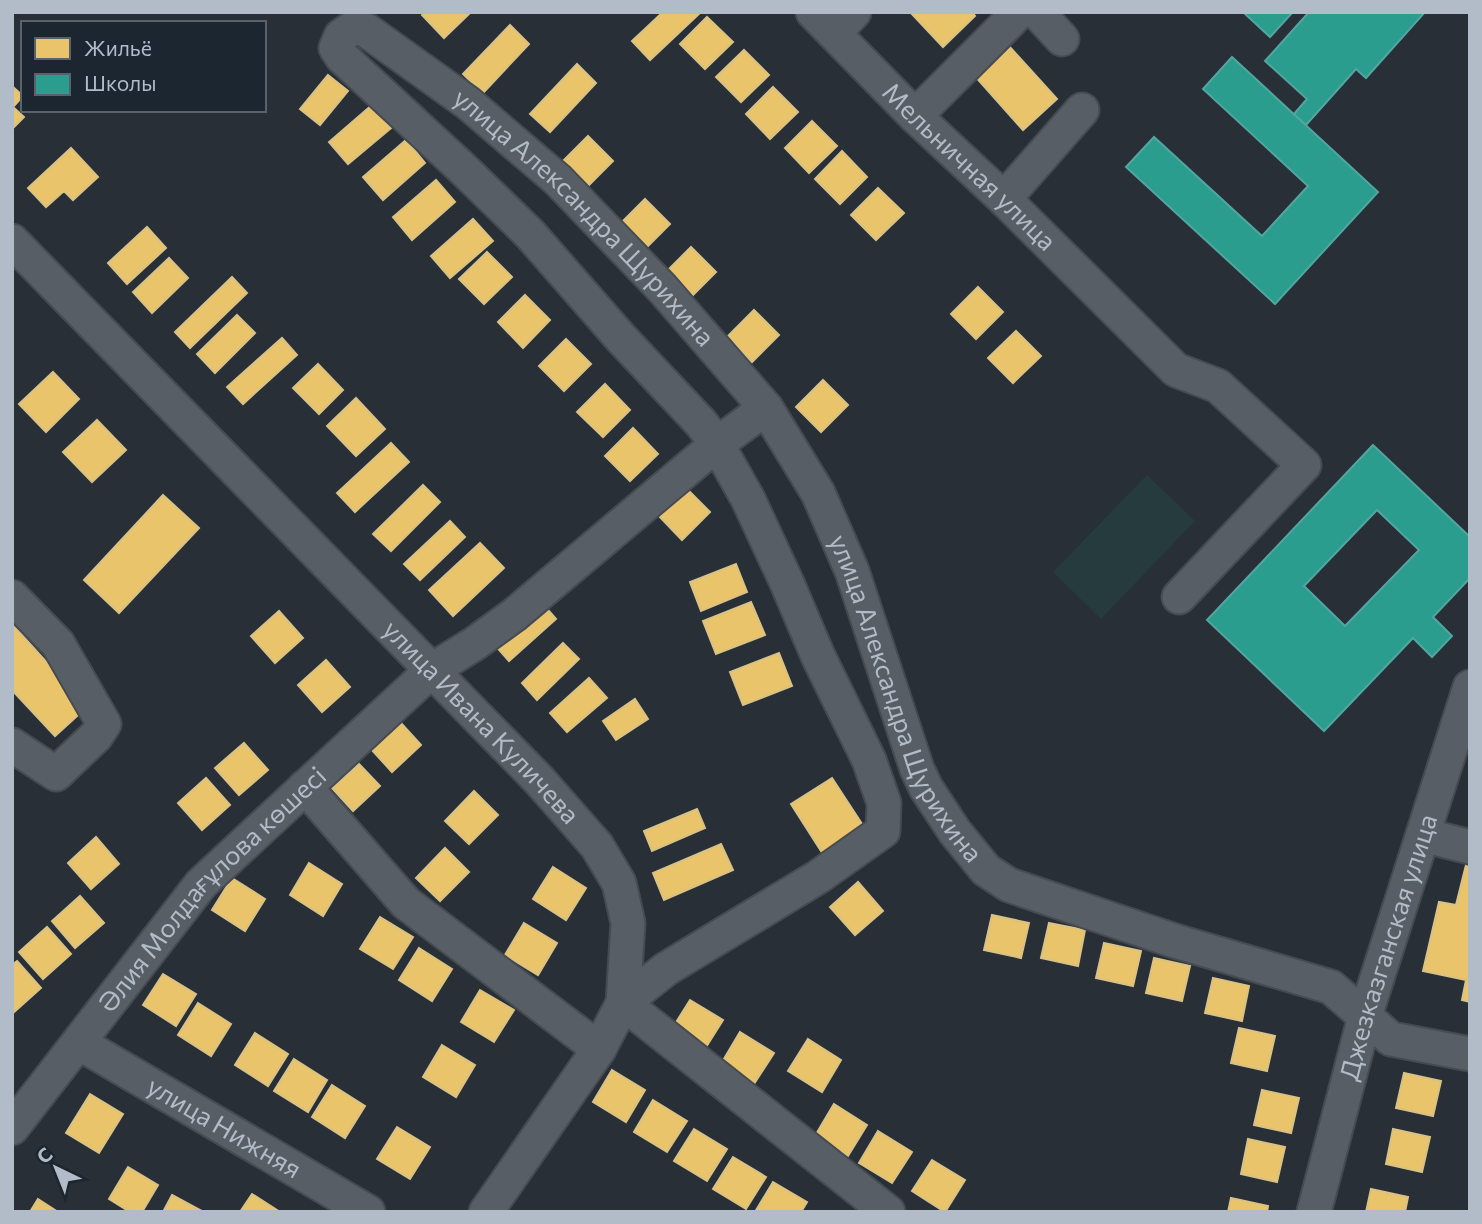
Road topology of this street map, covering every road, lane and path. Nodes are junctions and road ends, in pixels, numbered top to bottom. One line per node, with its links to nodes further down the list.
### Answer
1 (1019, 12): 6 (street)
2 (1037, 12): 4 (street)
3 (833, 19): 6 (street, Мельничная улица)
4 (1062, 39)
5 (1083, 110): 7 (street)
6 (915, 116): 7 (street, Мельничная улица)
7 (1004, 199): 12 (street, Мельничная улица)
8 (12, 241): 13 (street, улица Ивана Куличева)
9 (766, 408): 10 (street, Әлия Молдағұлова көшесі); 10 (street, улица Александра Щурихина); 20 (street, улица Александра Щурихина)
10 (717, 444): 13 (street, Әлия Молдағұлова көшесі); 19 (street, улица Александра Щурихина)
11 (12, 597): 15 (street)
12 (1179, 597)
13 (432, 670): 16 (street, Әлия Молдағұлова көшесі); 19 (street, улица Ивана Куличева)
14 (1470, 687): 17 (street, Джезказганская улица)
15 (12, 745)
16 (305, 787): 21 (street, Әлия Молдағұлова көшесі); 22 (street)
17 (1423, 835): 18 (street); 20 (street, Джезказганская улица)
18 (1470, 847)
19 (623, 1003): 22 (street); 27 (street)
20 (1364, 1016): 23 (street, улица Александра Щурихина); 28 (street, Джезказганская улица)
21 (79, 1043): 24 (street, Әлия Молдағұлова көшесі); 25 (street, улица Нижняя)
22 (599, 1049): 26 (street)
23 (1470, 1054)
24 (12, 1128)
25 (368, 1212)
26 (486, 1212)
27 (888, 1212)
28 (1314, 1212)

